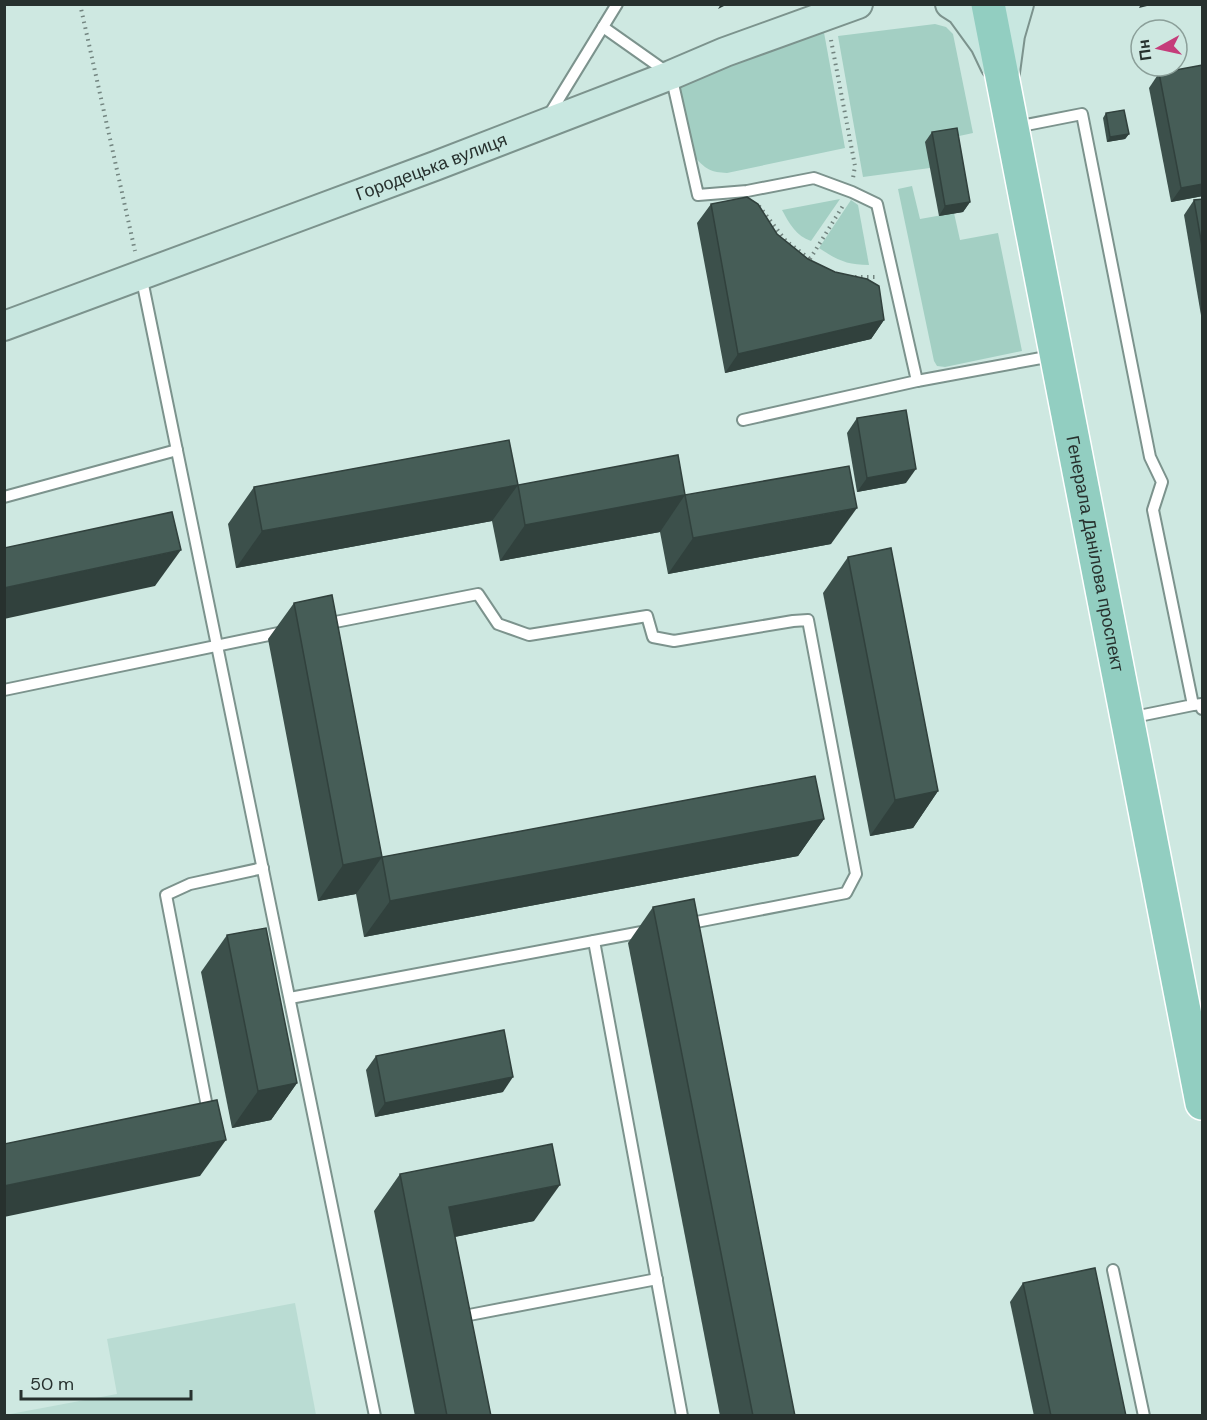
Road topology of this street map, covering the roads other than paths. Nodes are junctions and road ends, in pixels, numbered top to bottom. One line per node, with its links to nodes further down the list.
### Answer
1 (616, 4): 7 (lane)
2 (858, 4): 6 (street, Городецька вулиця)
3 (950, 4): 9 (street)
4 (988, 4): 9 (main road, Генерала Данілова проспект)
5 (1018, 4): 9 (street)
6 (824, 10): 8 (street, Городецька вулиця)
7 (603, 27): 8 (lane); 10 (lane)
8 (671, 75): 10 (street, Городецька вулиця); 15 (lane)
9 (1004, 83): 11 (main road, Генерала Данілова проспект)
10 (545, 123): 12 (street, Городецька вулиця)
11 (1012, 128): 14 (main road, Генерала Данілова проспект); 23 (lane)
12 (141, 275): 13 (street, Городецька вулиця); 17 (lane)
13 (4, 326)
14 (1056, 355): 15 (lane); 24 (main road, Генерала Данілова проспект)
15 (917, 381): 16 (lane)
16 (743, 420)
17 (177, 450): 18 (lane); 21 (lane)
18 (4, 497)
19 (319, 625): 26 (lane)
20 (297, 630): 21 (lane)
21 (217, 645): 22 (lane); 25 (lane)
22 (4, 690)
23 (1200, 705): 24 (lane)
24 (1128, 719): 28 (main road, Генерала Данілова проспект)
25 (263, 868): 27 (lane); 29 (lane)
26 (594, 941): 27 (lane); 31 (lane)
27 (290, 999): 33 (lane)
28 (1203, 1103)
29 (200, 1129)
30 (1113, 1270): 35 (lane)
31 (657, 1279): 32 (lane); 34 (lane)
32 (464, 1316)
33 (375, 1416)
34 (682, 1416)
35 (1144, 1416)

